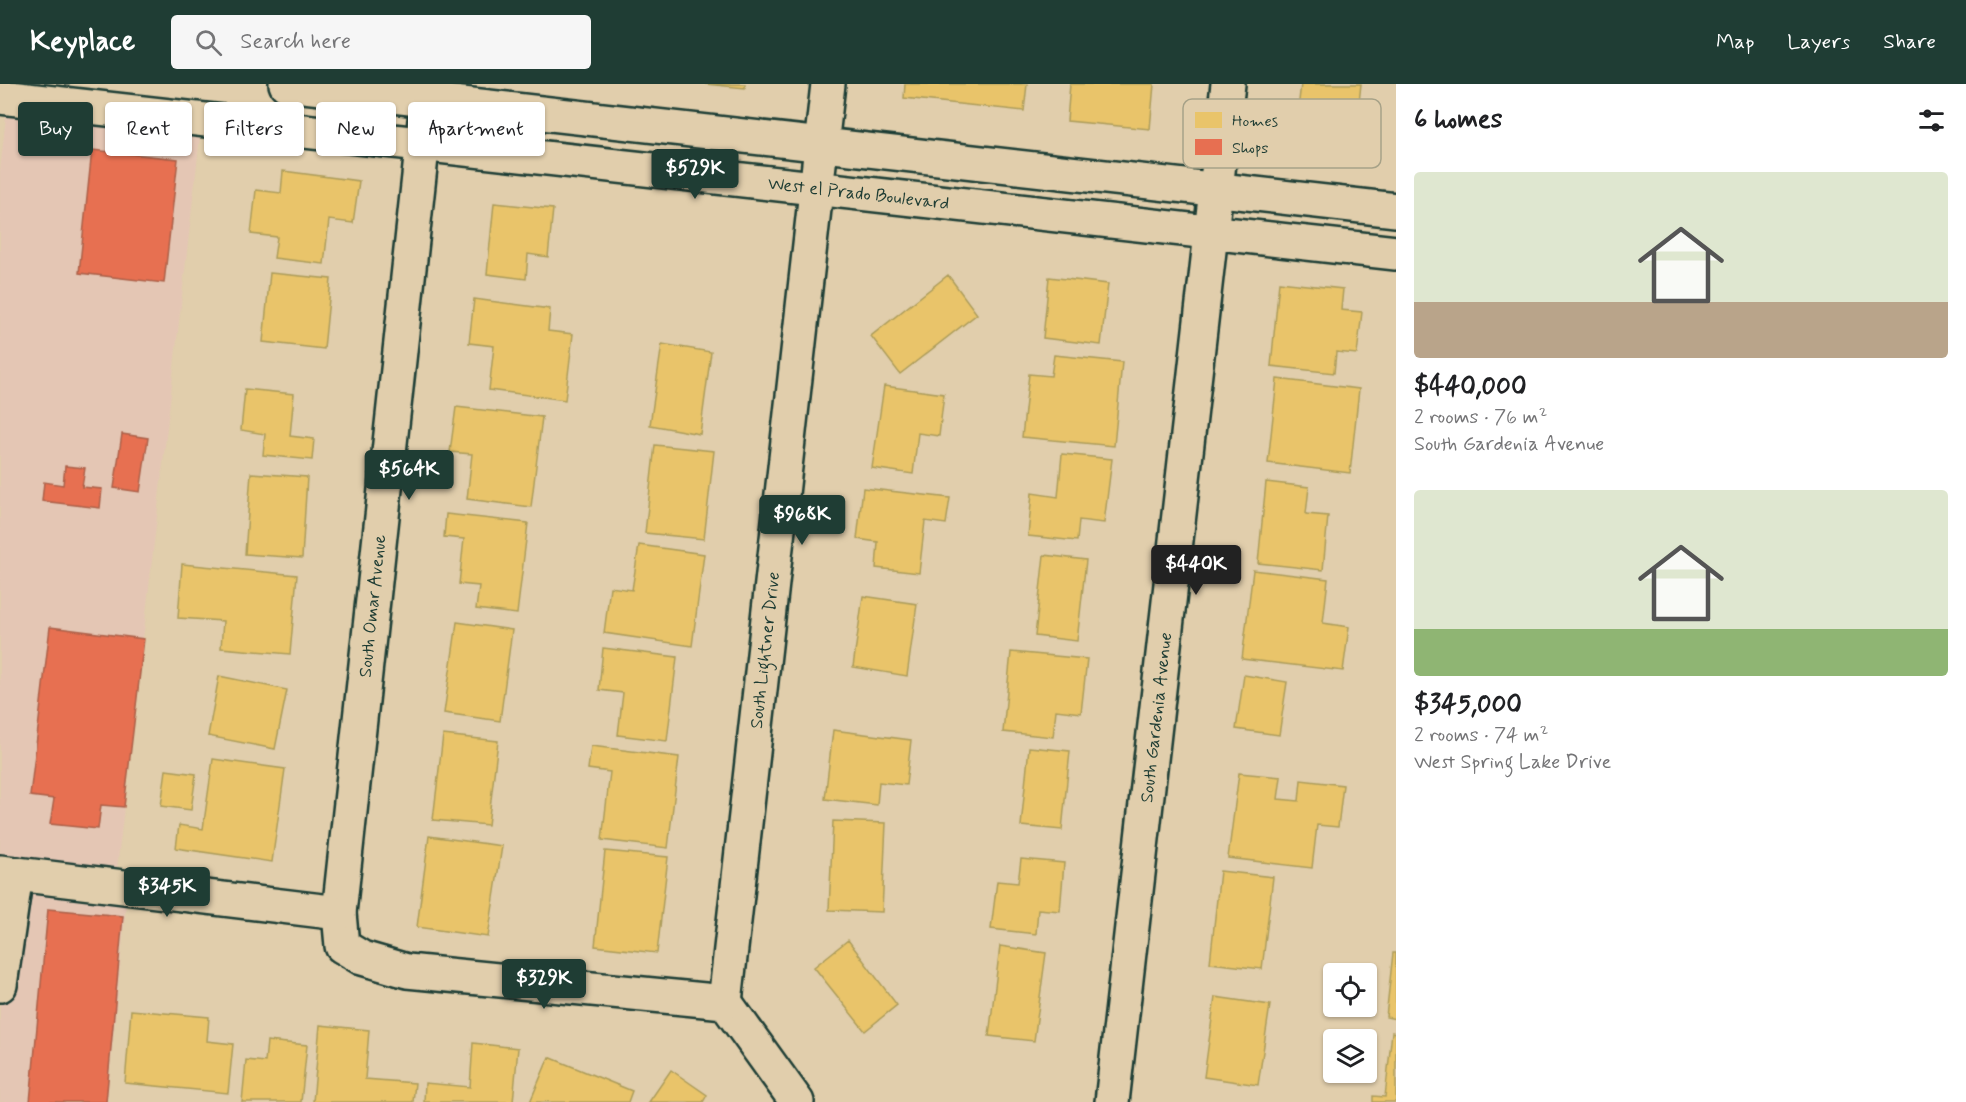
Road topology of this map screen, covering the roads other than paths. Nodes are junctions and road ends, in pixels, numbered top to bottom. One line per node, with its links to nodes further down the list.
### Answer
1 (286, 84): 4 (street)
2 (828, 84): 8 (street, South Lightner Drive)
3 (1228, 84): 6 (street, South Gardenia Avenue)
4 (428, 92): 8 (street)
5 (0, 97): 7 (street, West el Prado Boulevard)
6 (1226, 99)
7 (408, 142)
8 (821, 145): 12 (street, South Lightner Drive); 13 (street)
9 (421, 156): 18 (street, South Omar Avenue)
10 (529, 156): 12 (street, West el Prado Boulevard)
11 (1218, 168): 13 (street, South Gardenia Avenue)
12 (816, 188): 15 (street, West el Prado Boulevard); 20 (street, South Lightner Drive)
13 (1216, 190): 14 (street); 15 (street, South Gardenia Avenue)
14 (1396, 210)
15 (1212, 232): 16 (street, West el Prado Boulevard); 22 (street, South Gardenia Avenue)
16 (1396, 253)
17 (8, 873): 18 (street); 19 (street)
18 (339, 913): 20 (street, South Omar Avenue)
19 (0, 985)
20 (725, 1002): 21 (street)
21 (797, 1102)
22 (1112, 1102)

